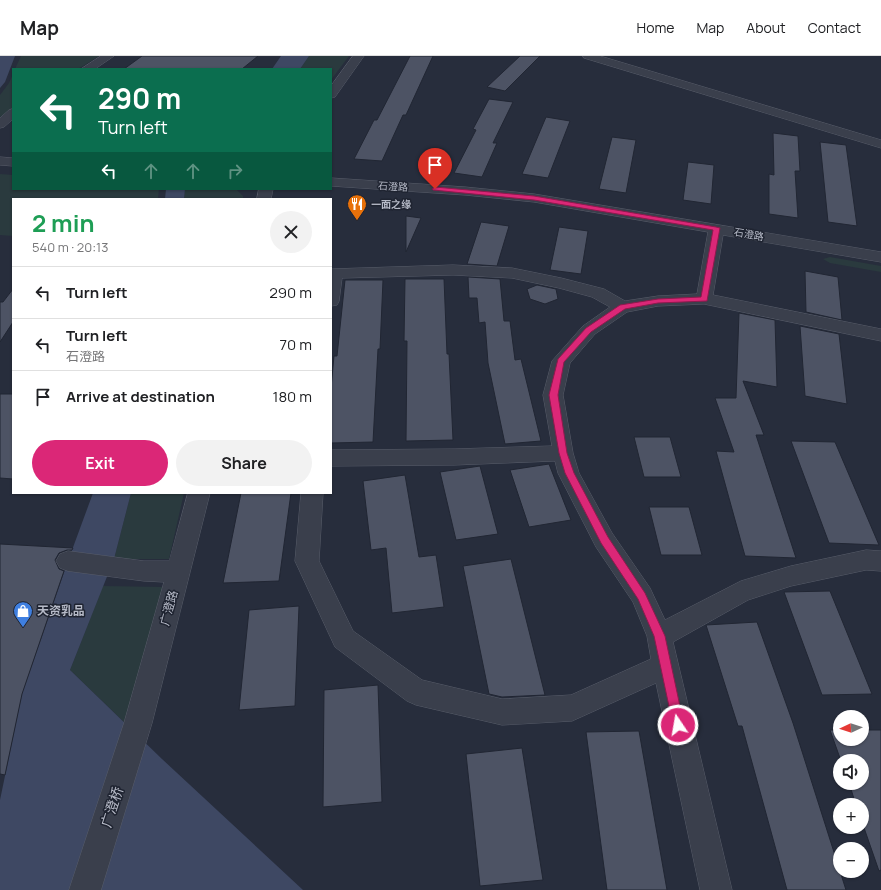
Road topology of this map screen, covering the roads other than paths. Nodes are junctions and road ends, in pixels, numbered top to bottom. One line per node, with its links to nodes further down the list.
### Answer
1 (109, 56): 4 (street)
2 (359, 56): 5 (street)
3 (588, 56): 8 (street)
4 (89, 68)
5 (332, 93)
6 (12, 114): 7 (street)
7 (0, 124)
8 (881, 144)
9 (0, 161): 10 (street)
10 (12, 162)
11 (332, 182): 12 (street, 石澄路)
12 (716, 228): 13 (street, 石澄路); 15 (street)
13 (881, 257)
14 (332, 292): 16 (street)
15 (704, 299): 16 (street); 17 (street)
16 (622, 307): 18 (street)
17 (881, 335)
18 (563, 453): 19 (street); 25 (street)
19 (332, 458)
20 (198, 494): 24 (street, 广澄路)
21 (312, 494): 26 (street)
22 (68, 561): 24 (street)
23 (881, 561): 25 (street)
24 (179, 572): 27 (street, 广澄路)
25 (659, 636): 26 (street)
26 (666, 666): 29 (street)
27 (138, 723): 28 (street, 广澄桥)
28 (85, 890)
29 (716, 890)

